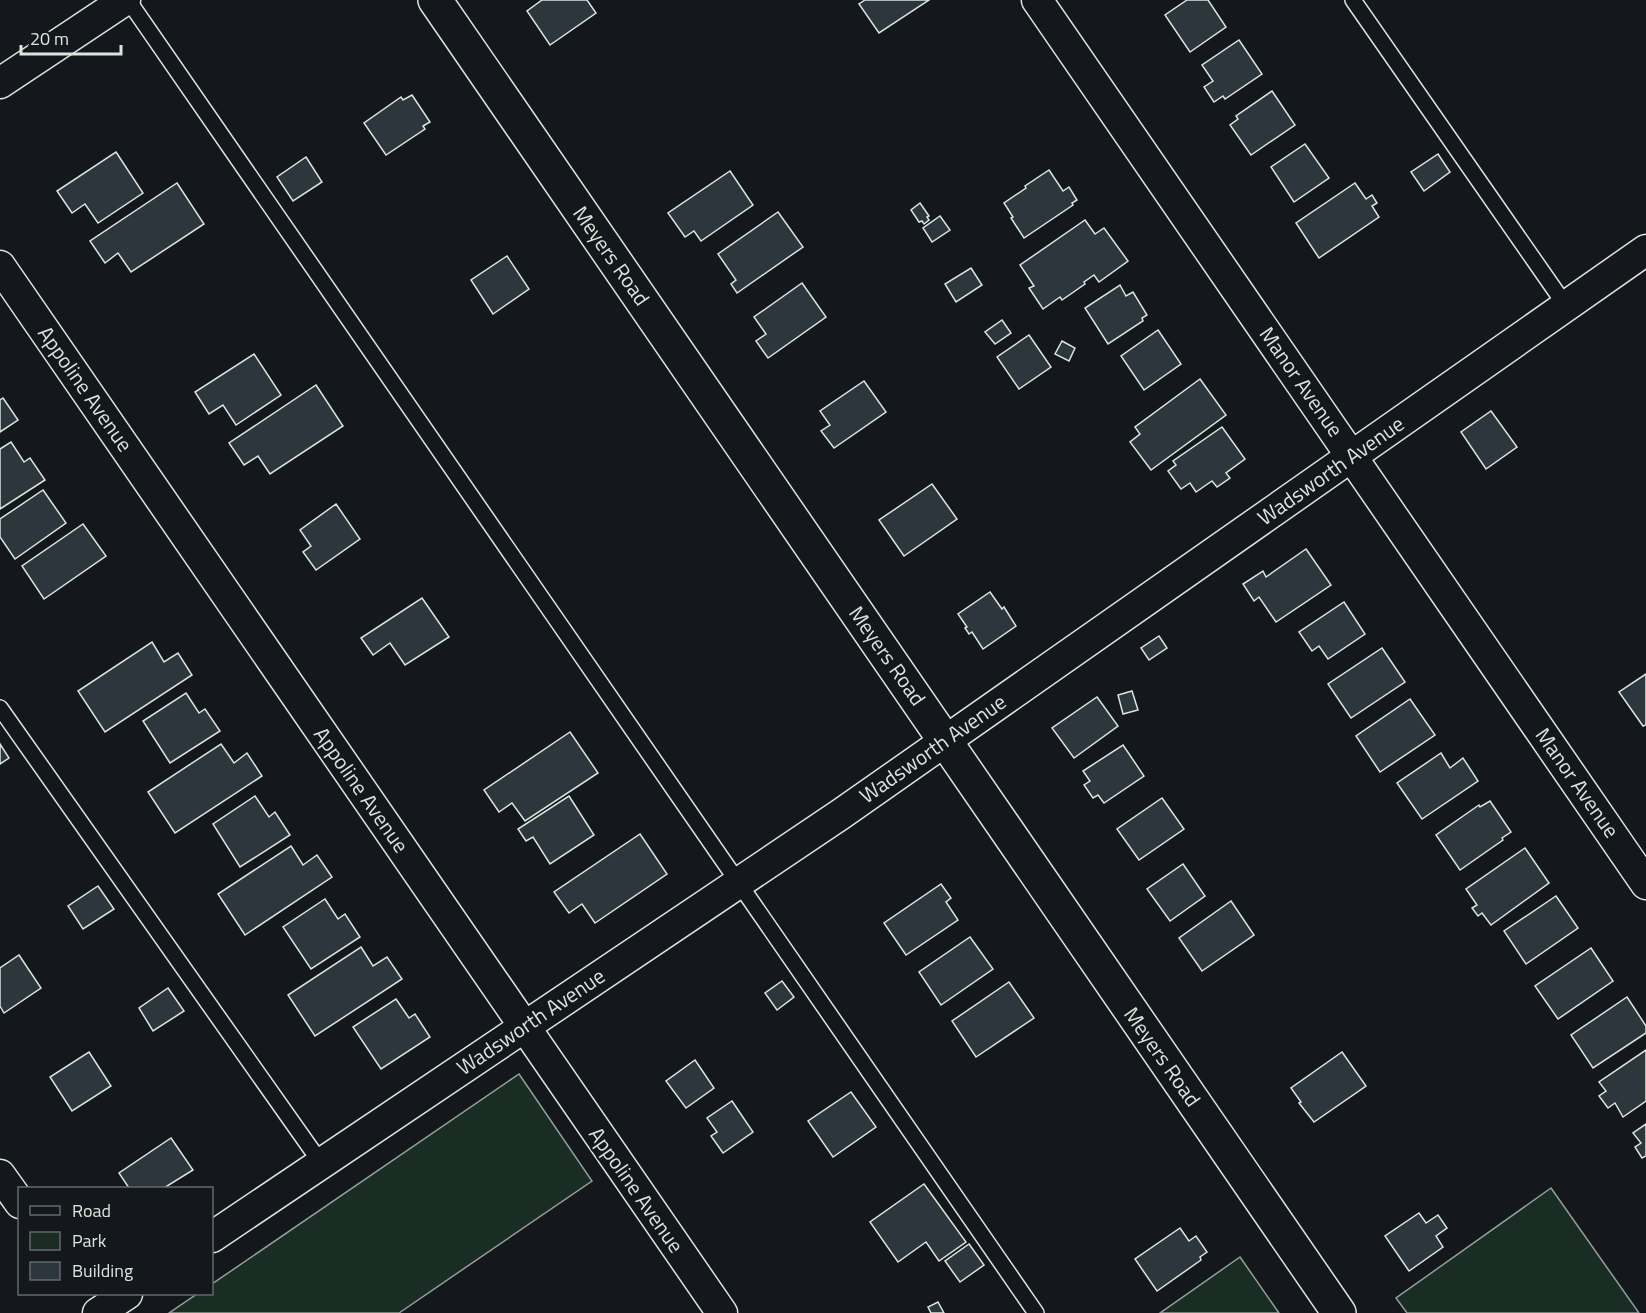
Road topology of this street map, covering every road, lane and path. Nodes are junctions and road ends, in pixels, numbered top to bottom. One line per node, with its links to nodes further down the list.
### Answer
1 (127, 0): 5 (street); 12 (lane)
2 (435, 0): 11 (street, Meyers Road)
3 (1037, 0): 9 (street, Manor Avenue)
4 (1353, 0): 8 (lane)
5 (0, 83)
6 (1646, 250): 8 (street, Wadsworth Avenue)
7 (0, 266): 14 (street, Appoline Avenue)
8 (1566, 306): 9 (street, Wadsworth Avenue)
9 (1352, 456): 11 (street, Wadsworth Avenue); 13 (street, Manor Avenue)
10 (0, 708): 15 (lane)
11 (945, 741): 12 (street, Wadsworth Avenue); 24 (street, Meyers Road)
12 (738, 883): 14 (street, Wadsworth Avenue); 23 (lane)
13 (1646, 884)
14 (524, 1027): 15 (street, Wadsworth Avenue); 22 (street, Appoline Avenue)
15 (321, 1163): 18 (street, Wadsworth Avenue)
16 (0, 1175): 17 (street)
17 (18, 1200)
18 (213, 1236)
19 (84, 1295): 21 (street)
20 (124, 1295): 21 (street)
21 (97, 1313)
22 (722, 1313)
23 (1036, 1313)
24 (1339, 1313)

